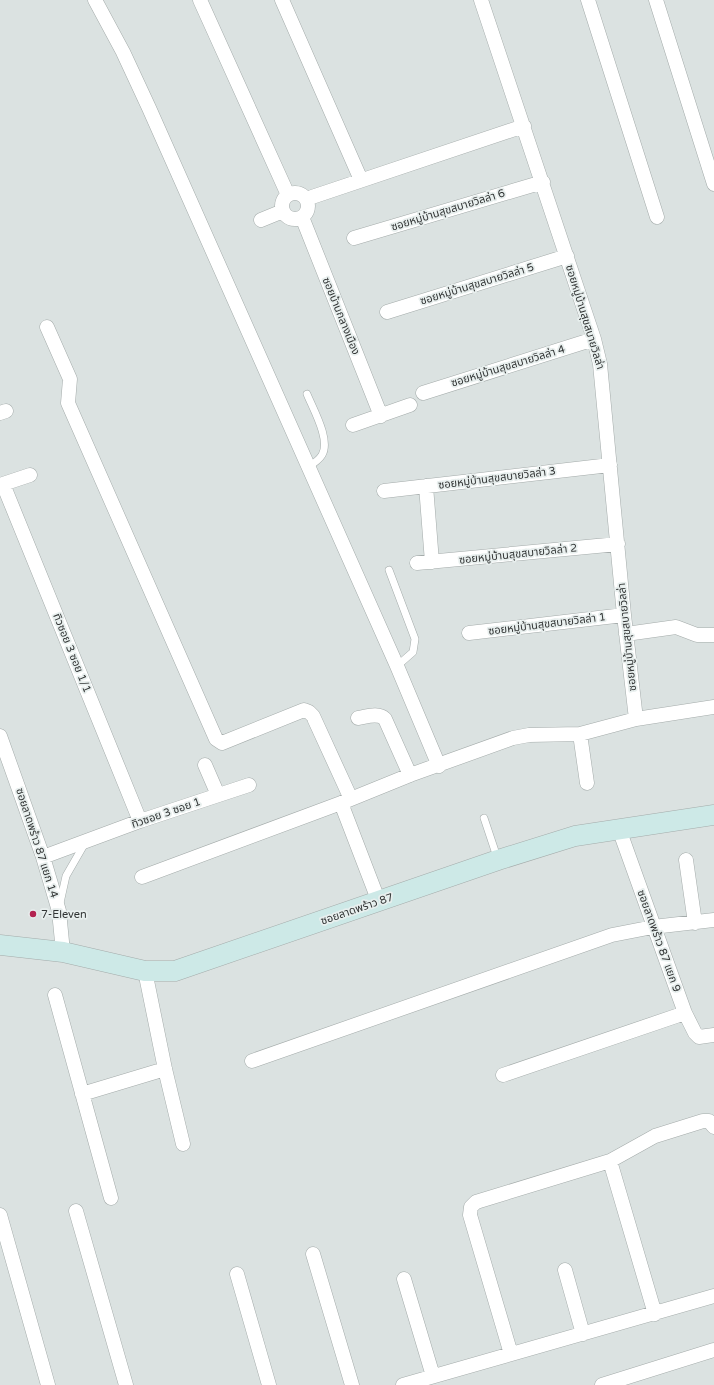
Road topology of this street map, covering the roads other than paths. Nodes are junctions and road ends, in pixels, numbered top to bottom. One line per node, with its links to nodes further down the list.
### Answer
1 (95, 0): 28 (street)
2 (200, 0): 11 (street)
3 (282, 0): 8 (street)
4 (481, 0): 7 (street, ซอยหมู่บ้านสุขสบายวิลล่า)
5 (588, 0): 15 (street)
6 (656, 0): 10 (street)
7 (524, 126): 8 (street); 9 (street, ซอยหมู่บ้านสุขสบายวิลล่า)
8 (361, 180): 12 (street)
9 (543, 182): 17 (street, ซอยหมู่บ้านสุขสบายวิลล่า 6); 18 (street, ซอยหมู่บ้านสุขสบายวิลล่า)
10 (714, 184)
11 (288, 195): 12 (street); 13 (street)
12 (306, 199): 14 (street)
13 (283, 211): 14 (street); 16 (street)
14 (302, 217): 25 (street, ซอยบ้านกลางเมือง)
15 (657, 217)
16 (262, 220)
17 (354, 238)
18 (567, 256): 19 (street, ซอยหมู่บ้านสุขสบายวิลล่า 5); 21 (street, ซอยหมู่บ้านสุขสบายวิลล่า)
19 (387, 312)
20 (47, 327): 53 (street)
21 (594, 339): 22 (street, ซอยหมู่บ้านสุขสบายวิลล่า 4); 27 (street, ซอยหมู่บ้านสุขสบายวิลล่า)
22 (423, 393)
23 (307, 394): 28 (lane)
24 (410, 405): 25 (street)
25 (381, 416): 26 (street)
26 (353, 425)
27 (610, 465): 31 (street, ซอยหมู่บ้านสุขสบายวิลล่า 3); 33 (street, ซอยหมู่บ้านสุขสบายวิลล่า)
28 (308, 468): 41 (street)
29 (30, 475): 30 (street, ทิวซอย 3 ซอย 1/1)
30 (2, 485): 56 (street, ทิวซอย 3 ซอย 1/1)
31 (426, 486): 32 (street, ซอยหมู่บ้านสุขสบายวิลล่า 3); 34 (street)
32 (384, 491)
33 (618, 544): 34 (street, ซอยหมู่บ้านสุขสบายวิลล่า 2); 37 (street, ซอยหมู่บ้านสุขสบายวิลล่า)
34 (432, 562): 35 (street, ซอยหมู่บ้านสุขสบายวิลล่า 2)
35 (417, 563)
36 (389, 570): 41 (lane)
37 (624, 615): 38 (street, ซอยหมู่บ้านสุขสบายวิลล่า 1); 39 (street, ซอยหมู่บ้านสุขสบายวิลล่า)
38 (469, 633)
39 (626, 634): 40 (street); 44 (street, ซอยหมู่บ้านสุขสบายวิลล่า)
40 (714, 635)
41 (397, 666): 48 (street)
42 (714, 707): 44 (street)
43 (358, 718): 49 (street)
44 (636, 718): 45 (street)
45 (580, 734): 48 (street); 50 (street)
46 (0, 736): 59 (street, ซอยลาดพร้าว 87 แยก 14)
47 (205, 765): 52 (street)
48 (439, 766): 49 (street)
49 (410, 775): 53 (street)
50 (587, 784)
51 (248, 785): 52 (street, ทิวซอย 3 ซอย 1)
52 (218, 795): 56 (street, ทิวซอย 3 ซอย 1)
53 (346, 801): 62 (street); 63 (street)
54 (714, 814): 57 (street, ซอยลาดพร้าว 87)
55 (484, 818): 60 (lane)
56 (140, 821): 58 (street, ทิวซอย 3 ซอย 1)
57 (619, 829): 60 (street, ซอยลาดพร้าว 87); 67 (street, ซอยลาดพร้าว 87 แยก 9)
58 (85, 843): 59 (street, ทิวซอย 3 ซอย 1); 64 (lane)
59 (43, 856): 64 (street, ซอยลาดพร้าว 87 แยก 14)
60 (498, 860): 63 (street, ซอยลาดพร้าว 87)
61 (686, 860): 66 (street)
62 (142, 877)
63 (379, 902): 70 (street, ซอยลาดพร้าว 87)
64 (59, 911): 69 (street, ซอยลาดพร้าว 87 แยก 14)
65 (714, 920): 66 (street)
66 (695, 923): 67 (street)
67 (653, 926): 72 (street, ซอยลาดพร้าว 87 แยก 9); 74 (street)
68 (0, 945): 69 (street, ซอยลาดพร้าว 87)
69 (63, 952): 70 (street, ซอยลาดพร้าว 87)
70 (145, 971): 75 (street)
71 (55, 995): 77 (street)
72 (685, 1013): 73 (street, ซอยลาดพร้าว 87 แยก 9); 76 (street)
73 (714, 1035)
74 (252, 1061)
75 (165, 1069): 77 (street); 79 (street)
76 (503, 1075)
77 (82, 1094): 81 (street)
78 (714, 1127): 80 (street)
79 (183, 1144)
80 (610, 1161): 89 (street); 92 (street)
81 (111, 1198)
82 (76, 1211): 95 (street)
83 (0, 1215): 94 (street)
84 (313, 1254): 97 (street)
85 (565, 1270): 90 (street)
86 (237, 1274): 96 (street)
87 (404, 1279): 93 (street)
88 (714, 1296): 89 (street)
89 (655, 1314): 90 (street)
90 (583, 1334): 92 (street)
91 (714, 1350): 99 (street)
92 (511, 1354): 93 (street)
93 (433, 1376): 98 (street)
94 (48, 1385)
95 (126, 1385)
96 (269, 1385)
97 (352, 1385)
98 (403, 1385)
99 (602, 1385)

